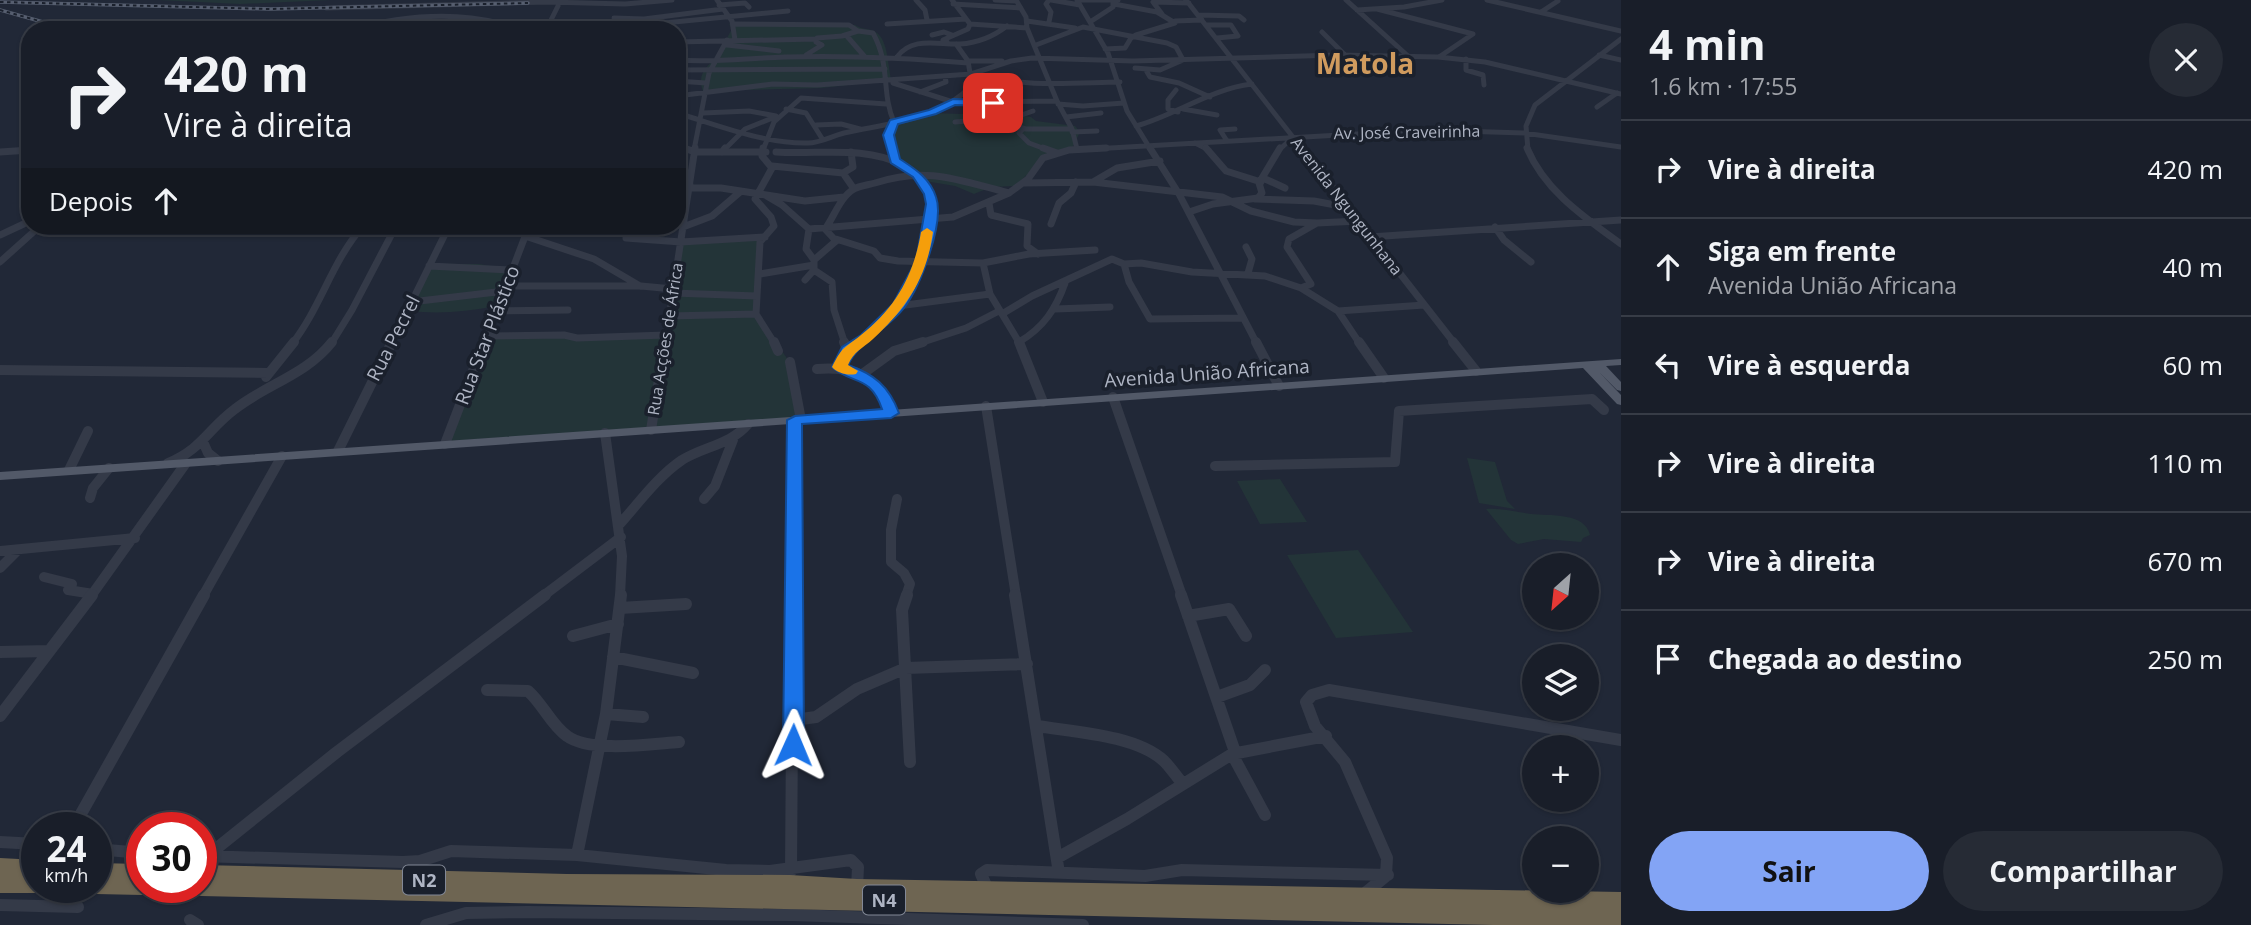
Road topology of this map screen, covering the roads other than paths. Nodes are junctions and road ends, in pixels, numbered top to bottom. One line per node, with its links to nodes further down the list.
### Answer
1 (672, 0): 15 (street)
2 (916, 0): 28 (street)
3 (995, 0): 4 (street)
4 (1016, 0): 27 (street)
5 (1050, 0): 13 (street); 41 (street)
6 (1346, 0): 21 (street)
7 (1442, 0): 20 (street)
8 (1487, 0): 23 (street)
9 (548, 1): 15 (street); 19 (street)
10 (1115, 1): 13 (street); 25 (street); 47 (street)
11 (1558, 1): 23 (street)
12 (953, 2): 27 (street); 40 (street)
13 (1078, 2): 47 (street)
14 (1187, 2): 25 (street); 30 (street, Avenida Ngungunhana)
15 (625, 4): 26 (street)
16 (748, 4): 17 (street)
17 (720, 5): 24 (street); 37 (street)
18 (558, 6): 34 (street)
19 (326, 8)
20 (1377, 9): 21 (street); 79 (street)
21 (1357, 10): 73 (street)
22 (788, 11): 24 (street)
23 (1541, 12): 52 (street)
24 (728, 16): 38 (street); 44 (street)
25 (1162, 16): 29 (street)
26 (614, 18): 35 (street); 36 (street)
27 (1025, 18): 41 (street); 48 (street); 49 (street); 65 (street)
28 (927, 20): 40 (street); 46 (street)
29 (1172, 20): 30 (street); 56 (street)
30 (1202, 20): 31 (street); 57 (street, Avenida Ngungunhana); 57 (street)
31 (1244, 20)
32 (380, 21): 33 (street)
33 (490, 21)
34 (550, 21)
35 (612, 21)
36 (648, 21)
37 (666, 21)
38 (683, 21)
39 (762, 21): 45 (street)
40 (968, 21): 48 (street); 55 (street)
41 (1049, 22): 50 (street)
42 (686, 24): 43 (street)
43 (705, 24)
44 (735, 24): 45 (street); 63 (street)
45 (748, 24): 51 (street)
46 (887, 24)
47 (1091, 24): 50 (street); 56 (street); 68 (street)
48 (988, 25): 49 (street)
49 (1007, 26): 64 (street)
50 (1075, 28): 65 (street)
51 (858, 31): 54 (street); 77 (street)
52 (1621, 31)
53 (1322, 32): 72 (street)
54 (846, 35): 59 (street); 76 (street)
55 (952, 35): 61 (street); 61 (street)
56 (1134, 36): 68 (street); 84 (street)
57 (1217, 38): 70 (street, Avenida Ngungunhana)
58 (779, 39): 59 (street); 63 (street); 69 (street)
59 (816, 39): 74 (street)
60 (1621, 39): 71 (street)
61 (945, 41): 64 (street); 78 (street)
62 (686, 42): 63 (street)
63 (730, 42): 67 (street); 91 (street, Rua Acções de África)
64 (956, 44): 90 (street)
65 (1035, 45): 80 (street)
66 (1061, 48): 81 (street)
67 (756, 49): 69 (street); 88 (street)
68 (1105, 49): 82 (street)
69 (781, 54): 74 (street); 88 (street)
70 (1229, 55): 72 (street); 84 (street); 107 (street, Avenida Ngungunhana)
71 (1599, 55): 86 (street); 102 (street)
72 (1346, 56): 73 (street)
73 (1408, 56): 79 (street)
74 (801, 57): 75 (street); 94 (street)
75 (838, 57): 76 (street); 92 (street)
76 (865, 57): 77 (street)
77 (882, 57): 78 (street); 95 (street)
78 (897, 57): 90 (street)
79 (1439, 57): 85 (street)
80 (1040, 59): 81 (street); 89 (street); 109 (street)
81 (1055, 59): 82 (street)
82 (1110, 59): 83 (street); 98 (street)
83 (1141, 59): 84 (street); 93 (street)
84 (1183, 59): 99 (street)
85 (1466, 59): 102 (street); 108 (street)
86 (1621, 60)
87 (686, 61): 91 (street)
88 (750, 61): 91 (street)
89 (1011, 61): 90 (street); 100 (street)
90 (968, 62): 100 (street)
91 (714, 63): 97 (street, Rua Acções de África)
92 (837, 68): 94 (street); 95 (street)
93 (1135, 68): 98 (street); 99 (street)
94 (786, 69): 97 (street); 106 (street)
95 (885, 69): 103 (street)
96 (686, 70): 97 (street)
97 (710, 70): 110 (street, Rua Acções de África)
98 (1114, 71): 104 (street)
99 (1147, 72): 116 (street)
100 (972, 74): 101 (street); 109 (street); 111 (street)
101 (945, 76): 103 (street); 113 (street)
102 (1566, 79): 115 (street); 142 (street)
103 (888, 81): 106 (street); 113 (street); 121 (street)
104 (1120, 82): 109 (street); 120 (street)
105 (686, 83): 110 (street)
106 (782, 83): 110 (street)
107 (1252, 84): 116 (street); 144 (street, Avenida Ngungunhana)
108 (1484, 85)
109 (1052, 86): 118 (street)
110 (706, 87): 114 (street); 128 (street, Rua Acções de África)
111 (971, 89): 117 (street); 119 (street)
112 (1176, 90): 124 (street)
113 (920, 92): 117 (street)
114 (686, 93)
115 (1619, 93): 122 (street)
116 (1210, 97): 124 (street)
117 (953, 102): 119 (street); 133 (street)
118 (1058, 102): 119 (street); 120 (street); 130 (street)
119 (1012, 103): 131 (street)
120 (1124, 103): 135 (street)
121 (886, 104): 123 (street); 133 (street)
122 (1597, 107)
123 (786, 109): 129 (street); 134 (street)
124 (1180, 110): 127 (street); 135 (street)
125 (1101, 113): 130 (street)
126 (686, 114): 128 (street)
127 (1217, 115)
128 (702, 116): 129 (street); 139 (street); 160 (street, Rua Acções de África)
129 (776, 117): 139 (street); 143 (street)
130 (1066, 117): 140 (street)
131 (988, 118): 132 (street); 137 (street)
132 (955, 121)
133 (894, 122): 136 (street); 162 (street)
134 (816, 125): 136 (street); 145 (street)
135 (1136, 126): 149 (street)
136 (861, 129): 145 (street)
137 (1023, 129): 140 (street); 161 (street)
138 (1235, 129): 146 (street)
139 (745, 130): 143 (street); 155 (street)
140 (1072, 130): 141 (street); 152 (street)
141 (1097, 131)
142 (1524, 133): 144 (street, Av. José Craveirinha); 150 (street, Av. José Craveirinha); 192 (street)
143 (765, 135): 148 (street); 156 (street)
144 (1294, 137): 146 (street, Av. José Craveirinha); 169 (street); 186 (street, Avenida Ngungunhana)
145 (823, 140): 148 (street)
146 (1227, 141): 147 (street, Av. José Craveirinha)
147 (1195, 142): 149 (street, Av. José Craveirinha); 169 (street)
148 (798, 143): 157 (street)
149 (1151, 144): 152 (street, Av. José Craveirinha); 163 (street)
150 (1621, 147)
151 (686, 149): 160 (street)
152 (1077, 149): 161 (street, Av. José Craveirinha)
153 (21, 150): 154 (street)
154 (0, 152)
155 (722, 152): 156 (street); 160 (street)
156 (763, 152): 157 (street); 164 (street)
157 (776, 152): 158 (street)
158 (851, 152): 162 (street); 167 (street)
159 (686, 153): 160 (street)
160 (694, 153): 166 (street, Rua Acções de África)
161 (1057, 153): 172 (street)
162 (895, 160): 168 (street)
163 (1160, 160): 171 (street); 179 (street)
164 (772, 166): 167 (street); 181 (street)
165 (686, 173): 166 (street)
166 (690, 173): 174 (street, Rua Acções de África)
167 (843, 173): 176 (street)
168 (917, 174): 176 (street); 178 (street); 189 (street)
169 (1262, 180): 175 (street); 183 (street)
170 (1076, 182): 171 (street); 172 (street); 194 (street)
171 (1093, 182): 179 (street)
172 (1023, 183): 178 (street)
173 (686, 186): 174 (street)
174 (690, 186): 177 (street); 180 (street, Rua Acções de África)
175 (1285, 188)
176 (853, 189): 182 (street)
177 (740, 192): 181 (street); 188 (street)
178 (1010, 193): 185 (street)
179 (1179, 194): 184 (street); 187 (street)
180 (686, 195)
181 (761, 195): 182 (street); 197 (street); 207 (street)
182 (844, 197): 198 (street)
183 (1255, 199): 184 (street); 186 (street)
184 (1235, 202): 187 (street); 193 (street)
185 (989, 203): 189 (street); 215 (street)
186 (1346, 207): 191 (street, Avenida Ngungunhana)
187 (1189, 212): 224 (street)
188 (686, 220)
189 (929, 220): 198 (street); 216 (street)
190 (1621, 220): 192 (street)
191 (1359, 221): 193 (street); 208 (street, Avenida Ngungunhana)
192 (1591, 222): 196 (street); 212 (street)
193 (1317, 223): 231 (street)
194 (1051, 224)
195 (21, 225): 199 (street)
196 (1495, 228): 208 (street); 218 (street)
197 (809, 229): 198 (street); 221 (street)
198 (825, 229): 210 (street)
199 (0, 235)
200 (30, 235): 217 (street)
201 (355, 235): 259 (street)
202 (391, 235): 262 (street)
203 (444, 235): 222 (street, Rua Pecrel)
204 (525, 235): 223 (street, Rua Star Plástico)
205 (539, 235): 229 (street)
206 (681, 235): 211 (street, Rua Acções de África)
207 (765, 237): 211 (street); 226 (street)
208 (1370, 237): 236 (street, Avenida Ngungunhana)
209 (626, 238): 211 (street)
210 (836, 239): 216 (street); 221 (street)
211 (681, 242): 232 (street, Rua Acções de África)
212 (1621, 244)
213 (1246, 247): 225 (street)
214 (1095, 250): 215 (street)
215 (1038, 254): 219 (street)
216 (923, 261): 219 (street); 237 (street)
217 (0, 262)
218 (1531, 262)
219 (983, 263): 233 (street)
220 (1124, 264): 224 (street); 228 (street); 246 (street)
221 (814, 265): 226 (street); 227 (street); 250 (street)
222 (429, 266): 223 (street); 235 (street, Rua Pecrel)
223 (512, 270): 230 (street, Rua Star Plástico)
224 (1218, 272): 225 (street); 246 (street)
225 (1248, 273): 231 (street)
226 (760, 274): 234 (street)
227 (805, 280)
228 (1065, 283): 240 (street); 243 (street)
229 (641, 286): 230 (street); 232 (street)
230 (505, 288): 235 (street); 242 (street, Rua Star Plástico)
231 (1301, 288): 241 (street)
232 (673, 291): 234 (street); 245 (street, Rua Acções de África)
233 (990, 294): 237 (street); 243 (street)
234 (757, 296): 244 (street)
235 (411, 302): 279 (street, Rua Pecrel)
236 (1424, 305): 241 (street); 258 (street, Avenida Ngungunhana)
237 (898, 306): 250 (street)
238 (1110, 307): 240 (street)
239 (568, 310): 242 (street)
240 (1055, 310): 249 (street)
241 (1338, 311): 261 (street)
242 (498, 312): 248 (street, Rua Star Plástico)
243 (1000, 313): 249 (street); 260 (street)
244 (756, 314): 245 (street); 251 (street)
245 (669, 316): 247 (street, Rua Acções de África)
246 (1243, 317): 263 (street)
247 (666, 335): 248 (street); 273 (street, Rua Acções de África)
248 (487, 336): 278 (street, Rua Star Plástico)
249 (1019, 342): 266 (street)
250 (847, 350): 254 (street)
251 (778, 351)
252 (790, 362): 271 (street)
253 (1618, 362): 256 (main road)
254 (840, 367): 255 (street); 260 (street)
255 (817, 369)
256 (1596, 369): 258 (main road, Avenida União Africana); 264 (main road); 267 (main road)
257 (0, 370): 259 (street)
258 (1476, 371): 261 (main road, Avenida União Africana)
259 (268, 373): 262 (street)
260 (862, 375): 270 (street)
261 (1384, 377): 263 (main road, Avenida União Africana)
262 (272, 385): 277 (street)
263 (1279, 386): 265 (main road, Avenida União Africana)
264 (1621, 388)
265 (1113, 397): 266 (main road, Avenida União Africana); 300 (street)
266 (1043, 402): 268 (main road, Avenida União Africana)
267 (1621, 402)
268 (986, 406): 270 (main road, Avenida União Africana); 307 (street)
269 (1604, 410): 284 (street)
270 (891, 413): 271 (main road, Avenida União Africana)
271 (798, 420): 272 (main road, Avenida União Africana); 316 (street)
272 (748, 424): 273 (main road, Avenida União Africana); 276 (street)
273 (651, 430): 275 (main road, Avenida União Africana)
274 (88, 431): 286 (street)
275 (606, 433): 278 (main road); 291 (street)
276 (733, 440): 289 (street); 291 (street)
277 (204, 444): 281 (street); 282 (street)
278 (445, 444): 279 (main road)
279 (338, 452): 280 (main road)
280 (282, 456): 281 (main road); 325 (street)
281 (218, 461): 283 (main road)
282 (168, 463): 283 (main road); 285 (main road)
283 (186, 463): 292 (street)
284 (1215, 466)
285 (109, 468): 286 (main road); 288 (street)
286 (69, 470): 287 (main road)
287 (0, 476)
288 (90, 498)
289 (705, 499)
290 (897, 499): 308 (street)
291 (619, 531): 299 (street); 329 (street)
292 (135, 538): 293 (street); 297 (street)
293 (18, 550): 294 (street); 295 (street)
294 (0, 551)
295 (0, 568)
296 (44, 577): 297 (street)
297 (93, 594): 304 (street)
298 (686, 604): 299 (street)
299 (620, 608): 301 (street)
300 (1188, 617): 303 (street); 312 (street)
301 (618, 624): 302 (street); 306 (street)
302 (573, 636)
303 (1246, 636)
304 (49, 651): 305 (street); 314 (street)
305 (0, 652)
306 (612, 657): 310 (street); 313 (street)
307 (1027, 664): 308 (street); 317 (street)
308 (906, 668): 316 (street); 323 (street)
309 (1265, 670): 312 (street)
310 (693, 673)
311 (487, 690): 321 (street)
312 (1217, 697): 322 (street)
313 (607, 714): 315 (street); 321 (street)
314 (0, 716)
315 (643, 718)
316 (794, 720): 343 (street)
317 (1037, 726): 324 (street); 331 (street)
318 (1326, 736): 319 (street); 322 (street); 337 (street)
319 (1621, 740)
320 (679, 742): 321 (street)
321 (600, 745): 330 (street)
322 (1233, 753): 324 (street); 326 (street)
323 (909, 762)
324 (1182, 783): 331 (street)
325 (82, 812)
326 (1265, 815)
327 (0, 842): 328 (street)
328 (21, 843)
329 (217, 851)
330 (577, 855): 332 (street); 343 (street)
331 (1057, 858): 336 (street)
332 (217, 862)
333 (217, 863): 340 (highway, N2)
334 (0, 867): 335 (highway)
335 (21, 868)
336 (1059, 873): 337 (street); 342 (street)
337 (1388, 875): 344 (street)
338 (0, 884): 339 (highway)
339 (21, 884)
340 (647, 884): 343 (highway, N4)
341 (217, 887): 343 (highway, N4)
342 (988, 890): 343 (highway, N4); 344 (highway, N4)
343 (792, 898): 348 (highway, N4); 349 (street); 350 (street)
344 (1358, 898): 345 (highway, N4)
345 (1621, 902)
346 (0, 905): 347 (street)
347 (78, 906)
348 (1621, 918)
349 (986, 924): 351 (street)
350 (426, 925)
351 (1064, 925): 352 (street)
352 (1083, 925)

